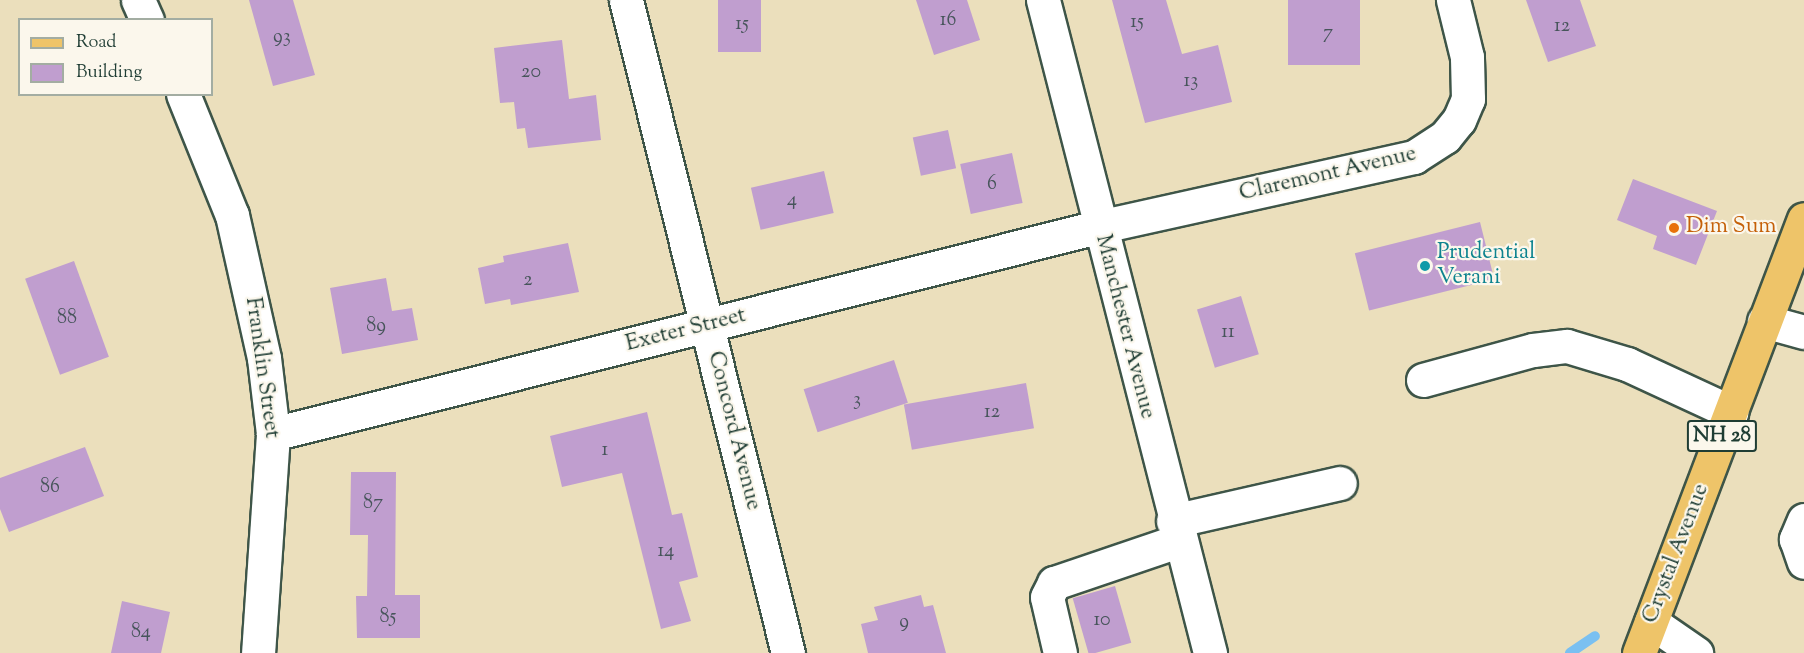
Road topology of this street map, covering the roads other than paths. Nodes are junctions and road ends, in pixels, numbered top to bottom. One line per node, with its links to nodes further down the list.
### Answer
1 (138, 0): 5 (street)
2 (626, 0): 10 (street, Concord Avenue)
3 (1043, 0): 8 (street, Manchester Avenue)
4 (1453, 0): 8 (street, Claremont Avenue)
5 (146, 18)
6 (184, 96): 14 (street, Franklin Street)
7 (1804, 219): 9 (main road, Crystal Avenue / NH 28)
8 (1098, 227): 10 (street, Exeter Street); 17 (street, Manchester Avenue)
9 (1764, 321): 11 (street); 13 (main road, Crystal Avenue / NH 28)
10 (707, 326): 14 (street, Exeter Street); 21 (street, Concord Avenue)
11 (1804, 332)
12 (1423, 380): 13 (street)
13 (1731, 412): 19 (main road, Crystal Avenue / NH 28)
14 (273, 434): 20 (street, Franklin Street)
15 (1340, 483): 17 (street)
16 (1804, 520): 18 (street)
17 (1176, 531): 22 (street); 23 (street, Manchester Avenue)
18 (1804, 562)
19 (1651, 622): 24 (main road, Crystal Avenue / NH 28); 25 (street)
20 (258, 653)
21 (788, 653)
22 (1060, 653)
23 (1210, 653)
24 (1639, 653)
25 (1696, 653)

